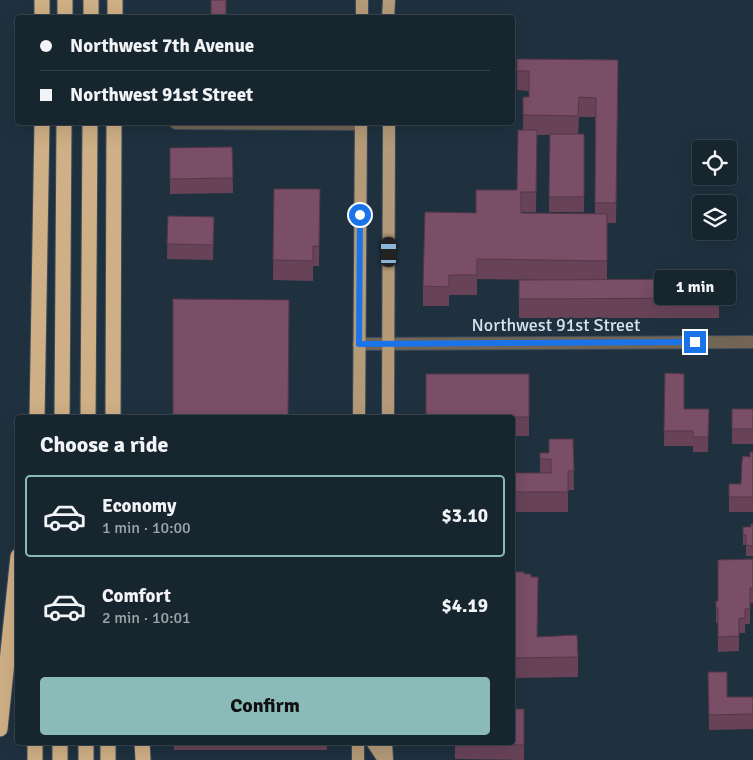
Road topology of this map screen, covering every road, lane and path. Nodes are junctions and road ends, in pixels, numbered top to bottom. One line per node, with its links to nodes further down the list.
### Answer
1 (42, 0): 7 (highway)
2 (65, 0): 8 (highway)
3 (91, 0): 9 (highway)
4 (115, 0): 10 (highway)
5 (362, 0): 11 (main road)
6 (389, 0): 12 (main road)
7 (42, 15)
8 (65, 15)
9 (91, 15)
10 (115, 15)
11 (362, 15)
12 (388, 15)
13 (42, 125): 22 (highway)
14 (64, 125): 23 (highway)
15 (90, 125): 24 (highway)
16 (114, 125): 25 (highway)
17 (361, 125): 20 (main road)
18 (389, 125): 21 (main road)
19 (753, 342): 21 (street, Northwest 91st Street)
20 (359, 344): 21 (street, Northwest 91st Street); 26 (main road)
21 (388, 344): 27 (main road)
22 (37, 415)
23 (62, 415)
24 (88, 415)
25 (113, 415)
26 (359, 415)
27 (388, 415)
28 (15, 585): 29 (highway)
29 (0, 729)
30 (35, 745): 38 (highway)
31 (60, 745): 39 (highway)
32 (86, 745): 40 (highway)
33 (108, 745): 41 (highway)
34 (142, 745): 42 (highway)
35 (358, 745): 43 (main road)
36 (374, 745): 44 (main road)
37 (386, 745): 44 (main road)
38 (35, 760)
39 (60, 760)
40 (86, 760)
41 (108, 760)
42 (143, 760)
43 (358, 760)
44 (385, 760)

